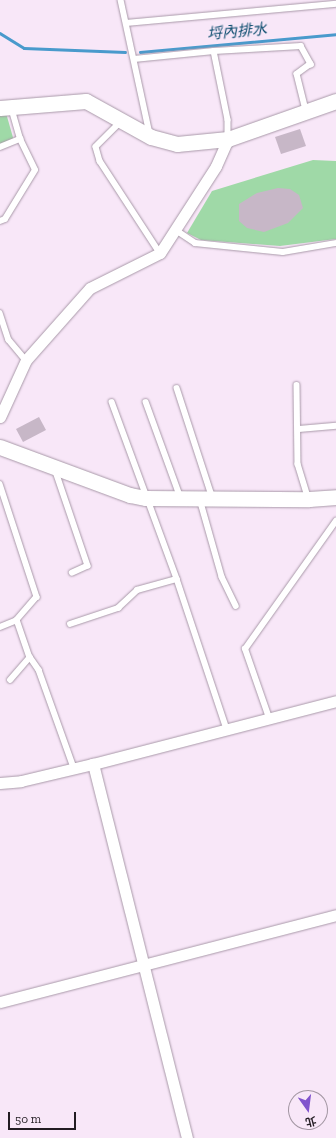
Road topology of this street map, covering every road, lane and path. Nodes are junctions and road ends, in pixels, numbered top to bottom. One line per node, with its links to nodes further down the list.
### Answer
1 (121, 0): 3 (lane)
2 (336, 4): 3 (lane)
3 (126, 23): 5 (lane)
4 (214, 51): 5 (lane); 8 (lane); 12 (lane)
5 (134, 59): 10 (lane)
6 (336, 101): 8 (street)
7 (5, 107): 9 (street); 11 (lane)
8 (306, 112): 12 (street)
9 (121, 122): 10 (street); 17 (lane)
10 (151, 137): 12 (street)
11 (20, 139): 13 (lane); 14 (lane)
12 (228, 139): 15 (street)
13 (0, 147)
14 (0, 221)
15 (176, 230): 16 (lane); 17 (street)
16 (336, 243)
17 (160, 253): 19 (street)
18 (0, 313): 19 (lane)
19 (26, 360): 22 (street)
20 (297, 385): 27 (lane)
21 (177, 388): 34 (lane)
22 (3, 399): 25 (street)
23 (112, 402): 32 (lane)
24 (146, 402): 33 (lane)
25 (0, 418)
26 (336, 426): 27 (lane)
27 (298, 429): 35 (lane)
28 (0, 447): 29 (street)
29 (54, 467): 32 (street); 37 (lane)
30 (0, 484): 40 (lane)
31 (336, 497): 35 (street)
32 (146, 498): 33 (street); 38 (lane)
33 (181, 498): 34 (street)
34 (206, 498): 35 (street); 39 (lane)
35 (309, 499)
36 (336, 521): 46 (lane)
37 (72, 573)
38 (177, 579): 41 (lane); 47 (lane)
39 (236, 606)
40 (16, 620): 42 (lane); 43 (lane)
41 (70, 624)
42 (0, 627)
43 (30, 657): 44 (lane); 49 (lane)
44 (10, 680)
45 (336, 701): 46 (street)
46 (269, 718): 47 (street)
47 (228, 729): 48 (street)
48 (93, 764): 49 (street); 52 (street)
49 (74, 768): 50 (street)
50 (0, 783)
51 (336, 915): 52 (street)
52 (143, 964): 53 (street); 54 (street)
53 (0, 1002)
54 (188, 1138)

